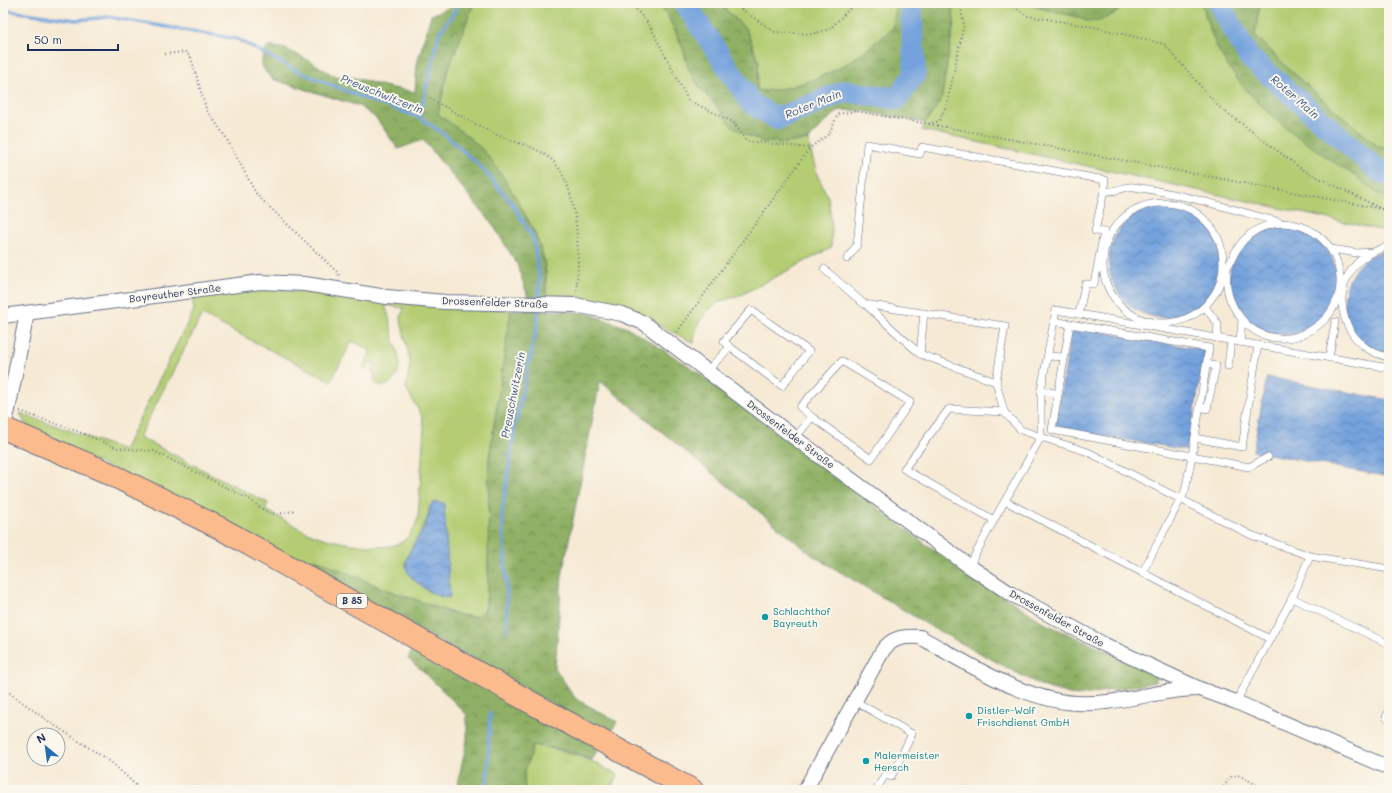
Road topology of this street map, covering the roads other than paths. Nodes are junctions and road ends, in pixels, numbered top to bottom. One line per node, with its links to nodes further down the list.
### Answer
1 (1104, 191): 2 (lane); 5 (lane); 9 (lane)
2 (1179, 195): 3 (lane); 4 (lane)
3 (1177, 204): 5 (lane); 11 (lane)
4 (1281, 223): 7 (lane); 11 (lane)
5 (1103, 246): 19 (lane); 27 (lane)
6 (1389, 246): 8 (lane)
7 (1331, 249): 8 (lane); 13 (lane)
8 (1372, 252): 12 (lane)
9 (847, 259)
10 (824, 269): 15 (lane)
11 (1225, 271): 16 (lane); 21 (lane)
12 (1346, 278): 13 (lane); 28 (lane)
13 (1341, 285): 22 (lane)
14 (348, 290): 17 (street, Bayreuther Straße); 47 (street, Drossenfelder Straße)
15 (864, 304): 18 (lane); 38 (lane)
16 (1205, 307): 27 (lane); 30 (lane)
17 (27, 313): 20 (street, Bayreuther Straße); 53 (street)
18 (924, 313): 38 (lane); 48 (lane)
19 (1079, 314): 23 (lane); 26 (lane)
20 (3, 316)
21 (1242, 320): 31 (lane); 33 (lane)
22 (1325, 320): 24 (lane); 31 (lane)
23 (1054, 321): 25 (lane); 39 (lane)
24 (1335, 322): 28 (lane); 43 (lane)
25 (1070, 324): 29 (lane); 41 (lane)
26 (1139, 324): 27 (lane); 29 (lane)
27 (1149, 324): 30 (lane)
28 (1346, 324): 40 (lane)
29 (1137, 335): 36 (lane)
30 (1214, 338): 32 (lane); 36 (lane)
31 (1274, 338): 37 (lane)
32 (1231, 341): 33 (lane); 44 (lane)
33 (1240, 342): 34 (lane)
34 (1258, 345): 37 (lane); 56 (lane)
35 (730, 347): 35 (lane); 47 (lane)
36 (1210, 348): 56 (lane)
37 (1273, 348): 43 (lane)
38 (920, 354): 48 (lane)
39 (1048, 356): 41 (lane); 49 (lane)
40 (1379, 356): 42 (lane); 45 (lane)
41 (1064, 357): 50 (lane)
42 (1389, 357)
43 (1329, 358): 45 (lane)
44 (1228, 366)
45 (1377, 366): 46 (lane)
46 (1389, 368)
47 (707, 371): 55 (street, Drossenfelder Straße)
48 (996, 382): 51 (lane)
49 (1041, 390): 50 (lane); 54 (lane)
50 (1058, 394): 57 (lane)
51 (1004, 412): 54 (lane); 61 (lane)
52 (812, 417): 52 (lane); 55 (lane)
53 (3, 428): 75 (main road, B 85)
54 (1041, 437): 59 (lane); 60 (lane)
55 (795, 438): 63 (street, Drossenfelder Straße)
56 (1195, 438): 57 (lane)
57 (1192, 456): 58 (lane); 59 (lane)
58 (1268, 457)
59 (1180, 500): 62 (lane); 65 (lane)
60 (1005, 501): 61 (lane); 65 (lane)
61 (994, 520): 63 (lane)
62 (1310, 556): 64 (lane); 66 (lane)
63 (969, 566): 69 (street, Drossenfelder Straße)
64 (1389, 569)
65 (1142, 572): 67 (lane)
66 (1292, 598): 67 (lane); 68 (lane)
67 (1270, 639): 71 (lane)
68 (1389, 644)
69 (1200, 688): 70 (street, Drossenfelder Straße); 71 (street, Drossenfelder Straße)
70 (855, 701): 76 (street, Drossenfelder Straße); 77 (lane)
71 (1236, 702): 74 (street, Drossenfelder Straße)
72 (1389, 711): 73 (lane)
73 (1389, 719)
74 (1389, 768)
75 (692, 790)
76 (805, 790)
77 (876, 790)

